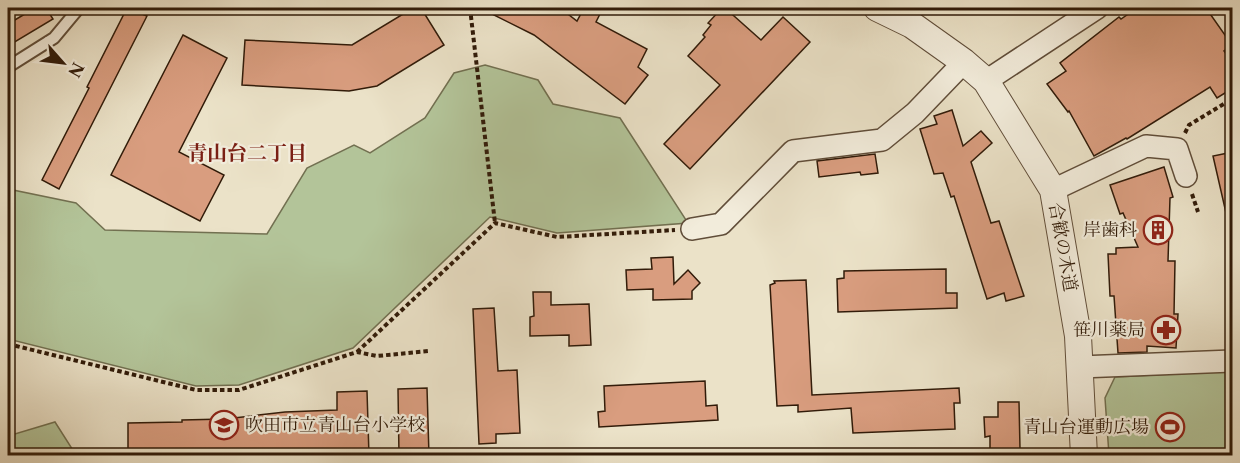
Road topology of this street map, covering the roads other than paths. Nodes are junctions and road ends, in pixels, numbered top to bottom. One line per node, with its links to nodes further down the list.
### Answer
1 (79, 8): 5 (lane)
2 (878, 8): 4 (street, 合歓の木道)
3 (1095, 8): 6 (street)
4 (964, 62): 6 (street, 合歓の木道); 9 (street)
5 (8, 66)
6 (986, 81): 8 (street, 合歓の木道)
7 (1186, 176): 8 (street)
8 (1053, 190): 11 (street, 合歓の木道)
9 (692, 229)
10 (1233, 361): 11 (street)
11 (1080, 367): 12 (street, 合歓の木道)
12 (1084, 456)

